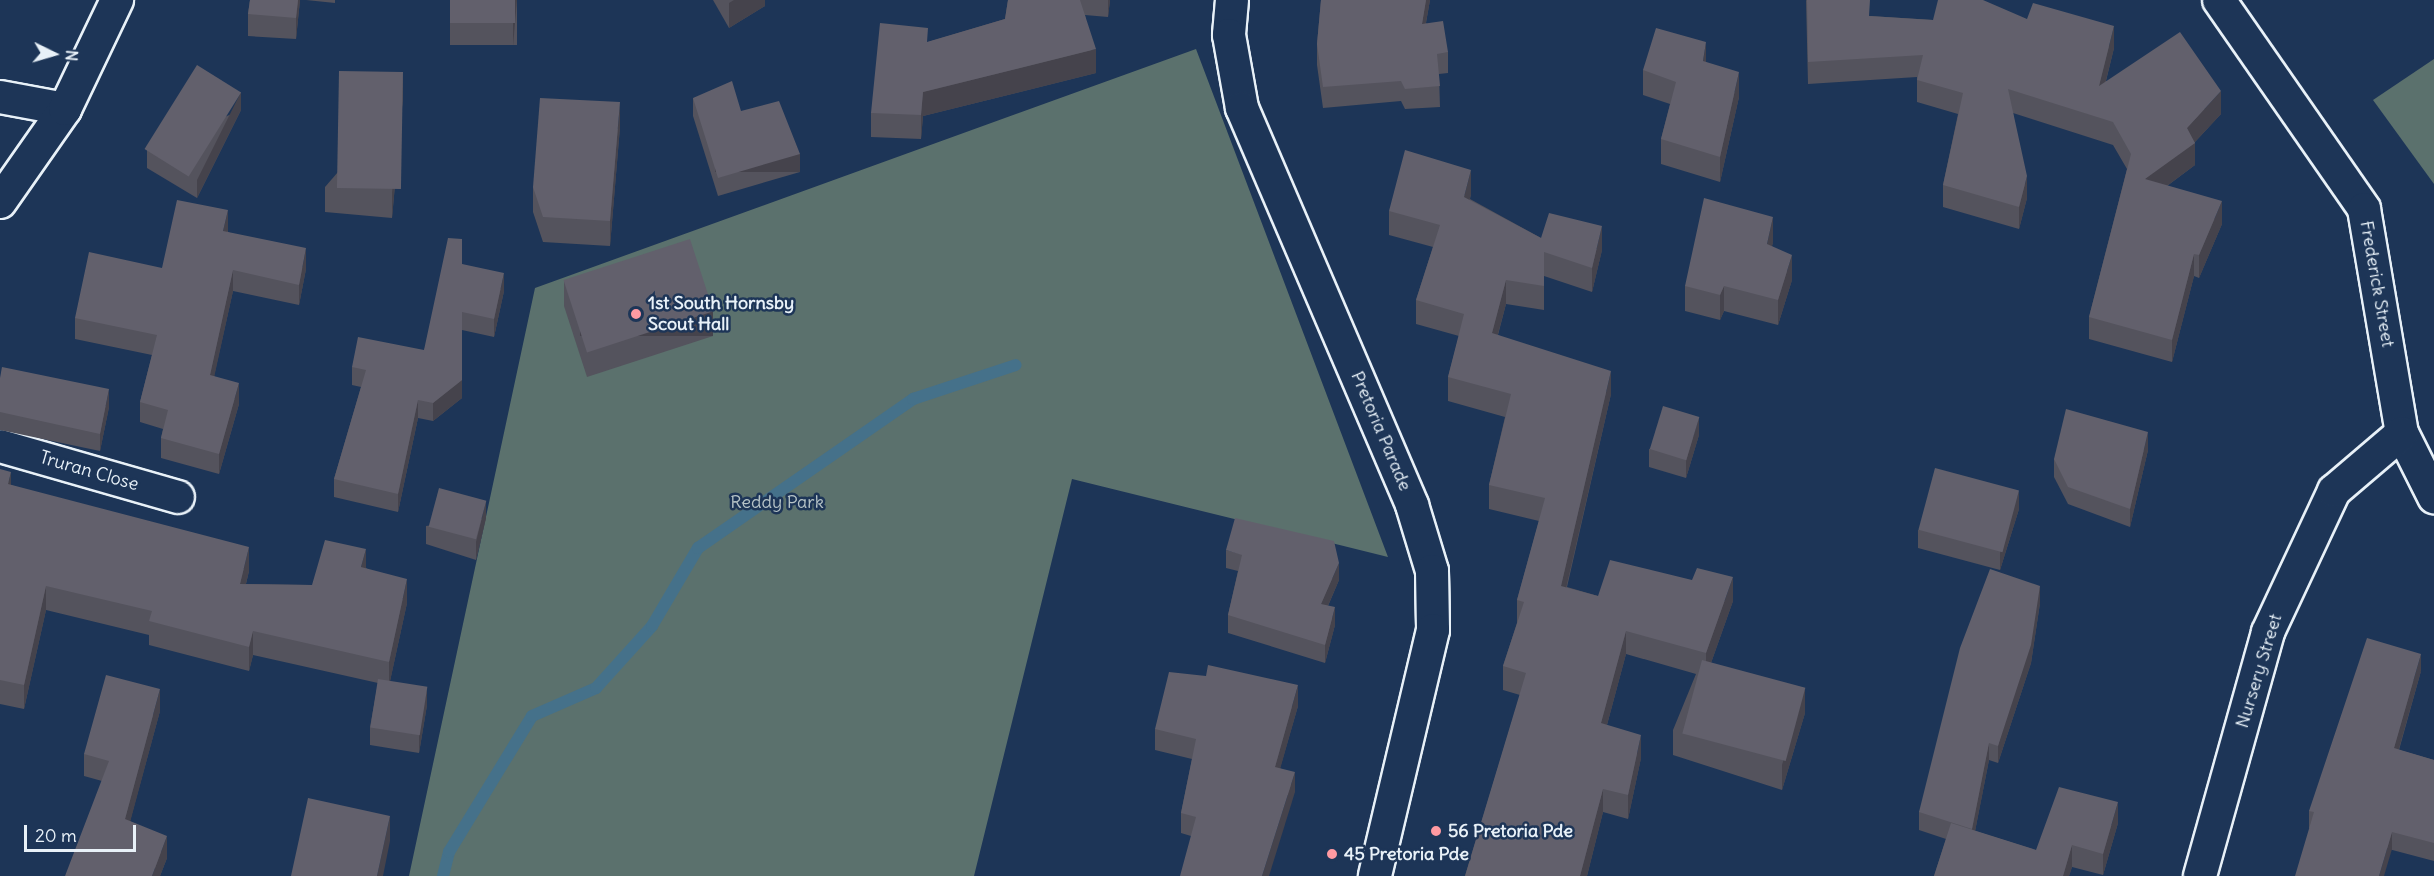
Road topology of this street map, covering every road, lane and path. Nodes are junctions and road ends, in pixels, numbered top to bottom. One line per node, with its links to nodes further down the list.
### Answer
1 (117, 0): 5 (street)
2 (1232, 0): 11 (street, Pretoria Parade)
3 (2219, 0): 7 (street, Frederick Street)
4 (0, 97): 5 (street)
5 (65, 109): 6 (street)
6 (0, 202)
7 (2402, 433): 10 (street, Frederick Street); 12 (street, Nursery Street)
8 (0, 446): 9 (street, Truran Close)
9 (178, 497)
10 (2434, 497)
11 (1375, 876)
12 (2200, 876)

